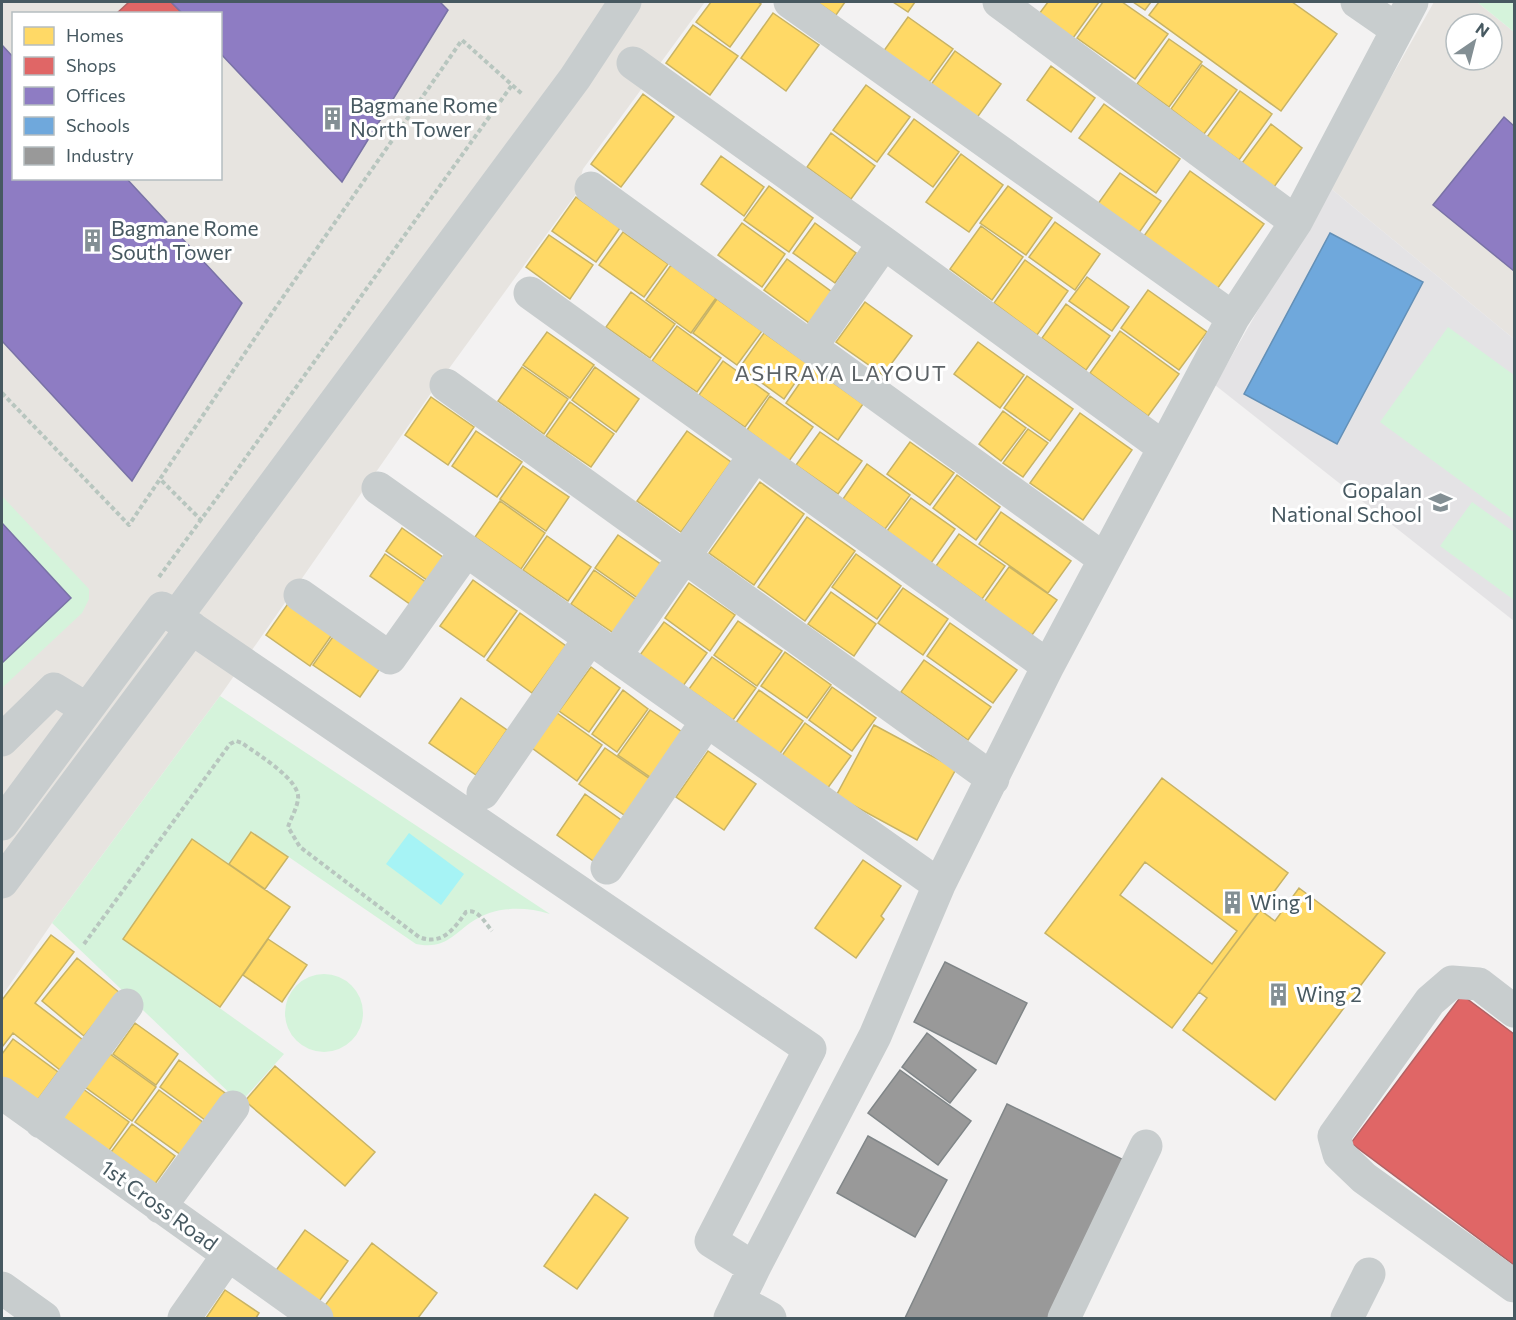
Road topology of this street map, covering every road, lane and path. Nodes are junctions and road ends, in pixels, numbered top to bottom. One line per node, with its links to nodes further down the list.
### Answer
1 (625, 2): 9 (street)
2 (790, 2): 14 (street)
3 (999, 2): 11 (street)
4 (1357, 2): 6 (street)
5 (1412, 2): 6 (street)
6 (1396, 29): 11 (street)
7 (633, 63): 12 (street)
8 (512, 85): 9 (path); 20 (path); 22 (path)
9 (546, 116): 23 (street)
10 (591, 188): 15 (street)
11 (1296, 222): 14 (street)
12 (884, 243): 15 (street); 18 (street)
13 (530, 293): 19 (street)
14 (1233, 318): 18 (street)
15 (811, 347): 26 (street)
16 (446, 385): 25 (street)
17 (2, 393): 20 (path)
18 (1163, 447): 26 (street)
19 (754, 455): 25 (street); 30 (street)
20 (160, 479): 22 (path)
21 (378, 488): 24 (street)
22 (201, 520): 23 (path); 28 (path)
23 (229, 547): 28 (street)
24 (466, 551): 27 (street); 29 (street)
25 (684, 556): 29 (street); 34 (street)
26 (1104, 559): 30 (street)
27 (300, 595)
28 (172, 608): 31 (street); 38 (street); 50 (street)
29 (602, 647): 32 (street); 35 (street)
30 (1048, 666): 34 (street)
31 (87, 709): 33 (street); 36 (street)
32 (707, 721): 37 (street); 39 (street)
33 (2, 740)
34 (993, 779): 39 (street)
35 (483, 793)
36 (2, 824)
37 (607, 868)
38 (2, 882)
39 (939, 885): 50 (street)
40 (492, 931): 41 (path)
41 (84, 944)
42 (127, 1005): 46 (street)
43 (1515, 1011): 52 (street)
44 (2, 1093): 46 (street, 1st Cross Road)
45 (233, 1107): 48 (street)
46 (41, 1122): 48 (street, 1st Cross Road)
47 (1146, 1146): 59 (street)
48 (160, 1207): 49 (street, 1st Cross Road)
49 (228, 1255): 56 (street); 57 (street, 1st Cross Road)
50 (754, 1268): 54 (street)
51 (1369, 1274): 60 (street)
52 (1515, 1286)
53 (2, 1288): 55 (street)
54 (734, 1310): 58 (street)
55 (44, 1318)
56 (184, 1318)
57 (317, 1318)
58 (770, 1318)
59 (1064, 1318)
60 (1347, 1318)

